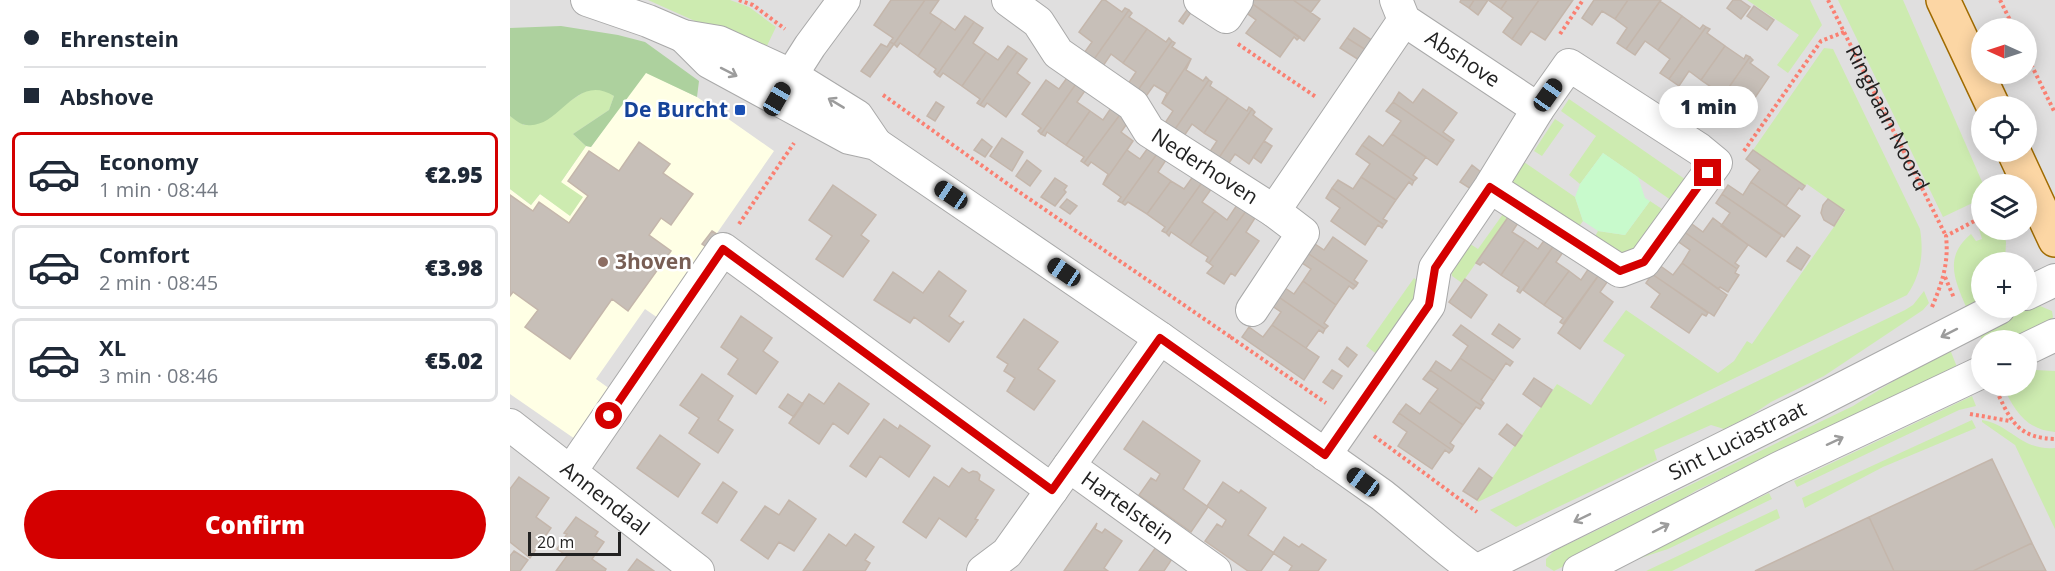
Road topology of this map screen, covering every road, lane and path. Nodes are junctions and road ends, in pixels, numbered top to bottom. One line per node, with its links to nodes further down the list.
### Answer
1 (587, 0): 15 (street)
2 (740, 0): 13 (path)
3 (844, 0): 13 (street)
4 (1008, 0): 10 (street, Nederhoven)
5 (1828, 0): 12 (path, Ringbaan Noord)
6 (1943, 0): 17 (main road)
7 (2000, 0): 11 (path)
8 (1221, 6): 20 (path)
9 (1400, 10): 18 (street, Abshove); 20 (street, Nederhoven)
10 (1046, 11): 26 (street, Nederhoven)
11 (2009, 18)
12 (1844, 32): 24 (path); 28 (path, Ringbaan Noord)
13 (810, 46): 15 (street)
14 (2037, 76): 19 (path)
15 (784, 87): 21 (street); 22 (street, one-way to 15)
16 (882, 94): 38 (path)
17 (1988, 96)
18 (1538, 110): 24 (street); 25 (street)
19 (2055, 113)
20 (1341, 114): 26 (street, Nederhoven)
21 (812, 116): 22 (street); 30 (path)
22 (876, 144): 37 (street)
23 (2019, 162): 29 (main road)
24 (1716, 163): 25 (street)
25 (1490, 187): 44 (street)
26 (1274, 211): 34 (street, Nederhoven)
27 (1971, 223): 28 (path)
28 (1946, 237): 31 (path)
29 (2055, 240)
30 (723, 249): 45 (street); 46 (street, Hartelstein)
31 (1944, 277)
32 (2055, 280): 33 (street)
33 (2037, 289)
34 (1252, 310)
35 (1980, 318): 50 (street, Sint Luciastraat, one-way to 50)
36 (2055, 335): 39 (street)
37 (1160, 338): 44 (street); 46 (street)
38 (1232, 338)
39 (2037, 344)
40 (1971, 389): 51 (street, Sint Luciastraat, one-way to 40)
41 (1997, 396): 43 (path)
42 (510, 425): 45 (street, Annendaal)
43 (2055, 439)
44 (1325, 455): 50 (street)
45 (571, 471): 47 (street, Annendaal)
46 (1060, 478): 48 (street); 49 (street, Hartelstein)
47 (698, 571)
48 (984, 571)
49 (1215, 571)
50 (1476, 571)
51 (1579, 571)

